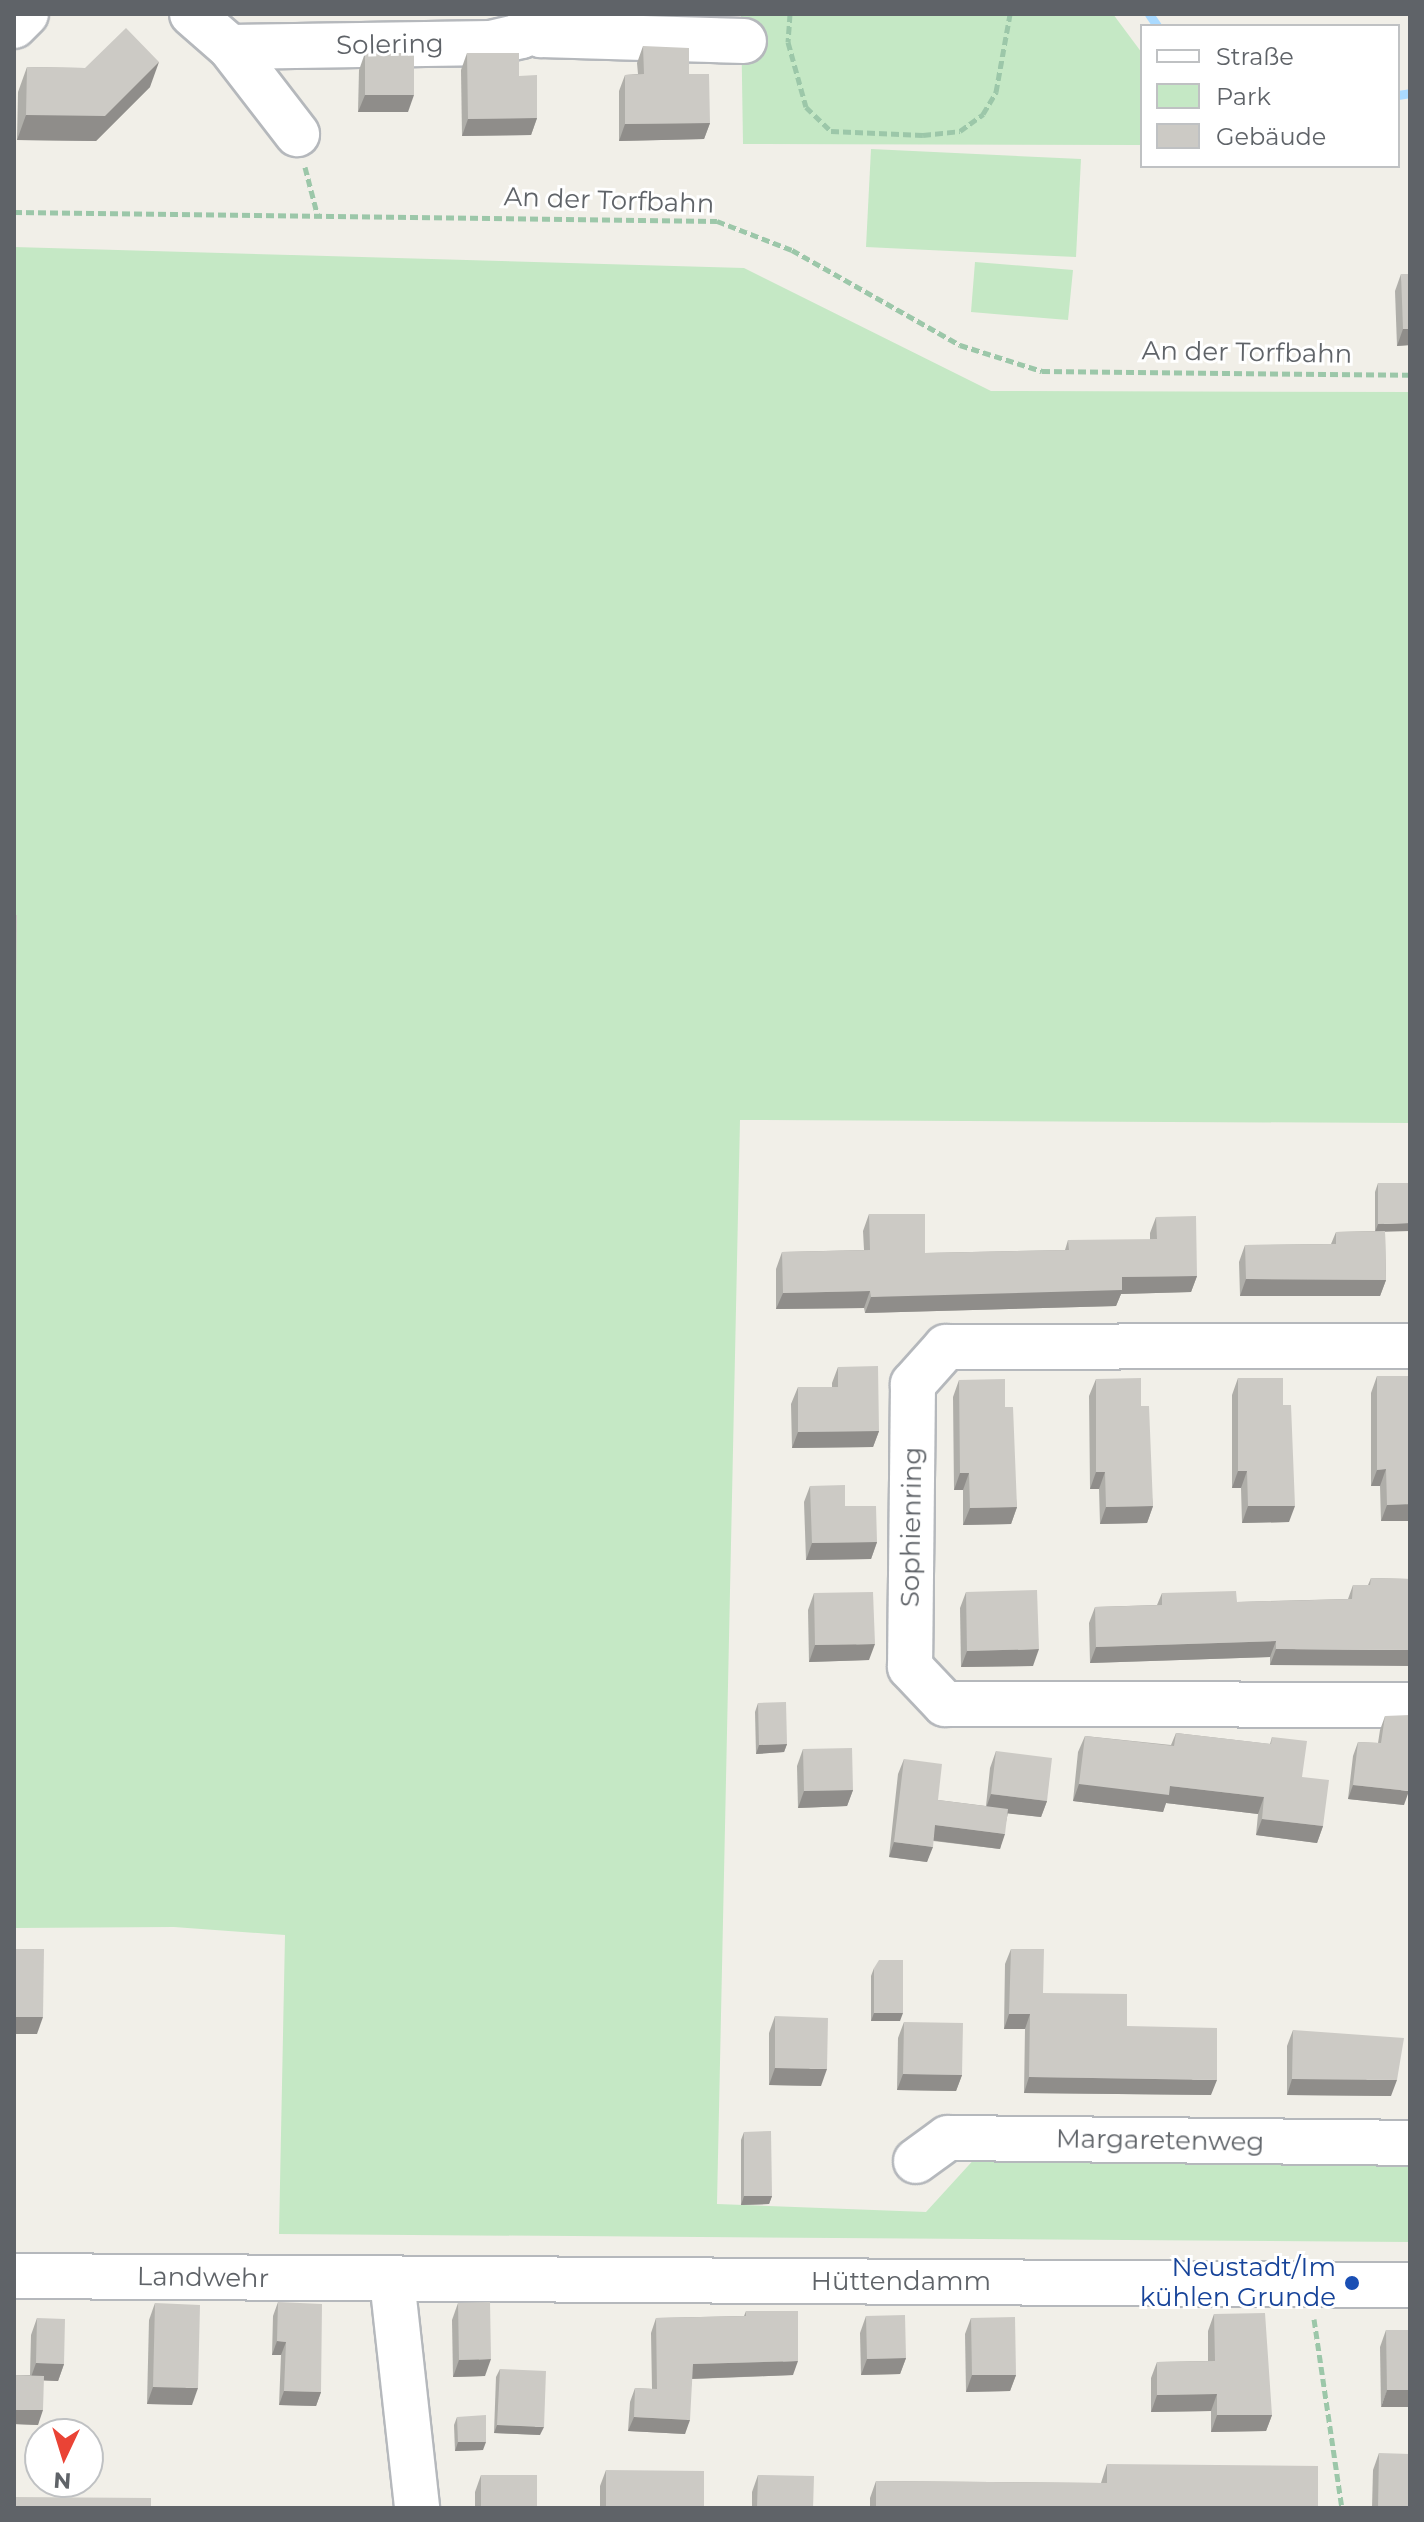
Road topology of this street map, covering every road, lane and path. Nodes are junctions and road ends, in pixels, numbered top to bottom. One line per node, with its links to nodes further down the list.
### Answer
1 (26, 14): 6 (street)
2 (192, 14): 8 (street)
3 (790, 14): 4 (path)
4 (1010, 14)
5 (534, 21): 7 (street); 8 (street, Solering)
6 (14, 26)
7 (744, 41)
8 (230, 47): 9 (street)
9 (297, 134): 11 (path)
10 (14, 212): 11 (path, An der Torfbahn)
11 (318, 217): 12 (path, An der Torfbahn)
12 (1410, 375)
13 (1410, 1346): 14 (street, Sophienring)
14 (1410, 1705)
15 (1410, 2143): 16 (street, Margaretenweg)
16 (916, 2161)
17 (14, 2276): 18 (street, Landwehr)
18 (392, 2280): 19 (street, Hüttendamm); 21 (street)
19 (1410, 2280)
20 (1313, 2309): 22 (path)
21 (417, 2508)
22 (1342, 2508)

